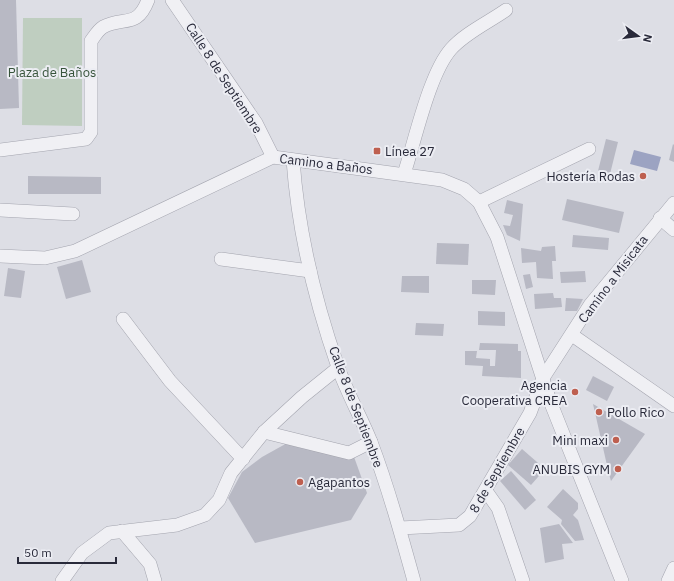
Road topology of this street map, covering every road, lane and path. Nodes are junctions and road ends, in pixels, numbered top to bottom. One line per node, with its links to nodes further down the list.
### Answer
1 (148, 0): 5 (street)
2 (172, 0): 6 (street, Calle 8 de Septiembre)
3 (506, 10): 8 (street)
4 (589, 149): 9 (street)
5 (0, 150)
6 (272, 157): 7 (street, Camino a Baños); 15 (street, Camino a Baños)
7 (293, 160): 8 (street, Camino a Baños); 17 (street, Calle 8 de Septiembre)
8 (404, 174): 9 (street, Camino a Baños)
9 (479, 202): 21 (street, Camino a Baños)
10 (674, 203): 13 (street, Camino a Misicata)
11 (0, 210): 12 (street)
12 (73, 214)
13 (660, 218): 14 (street); 19 (street, Camino a Misicata)
14 (674, 230)
15 (0, 256)
16 (222, 259): 17 (street)
17 (310, 270): 20 (street, Calle 8 de Septiembre)
18 (123, 319): 25 (street)
19 (572, 335): 21 (street, Camino a Misicata); 22 (street)
20 (338, 368): 23 (street); 24 (street, Calle 8 de Septiembre)
21 (543, 378): 26 (street, 8 de Septiembre); 34 (street, Camino a Baños)
22 (674, 406)
23 (264, 432): 24 (street); 25 (street)
24 (370, 442): 27 (street, Calle 8 de Septiembre)
25 (243, 459): 28 (street)
26 (486, 491): 27 (street, 8 de Septiembre); 33 (street)
27 (400, 528): 32 (street, Calle 8 de Septiembre)
28 (122, 530): 30 (street); 31 (street)
29 (674, 568): 35 (street)
30 (62, 581)
31 (155, 581)
32 (414, 581)
33 (523, 581)
34 (622, 581)
35 (668, 581)

